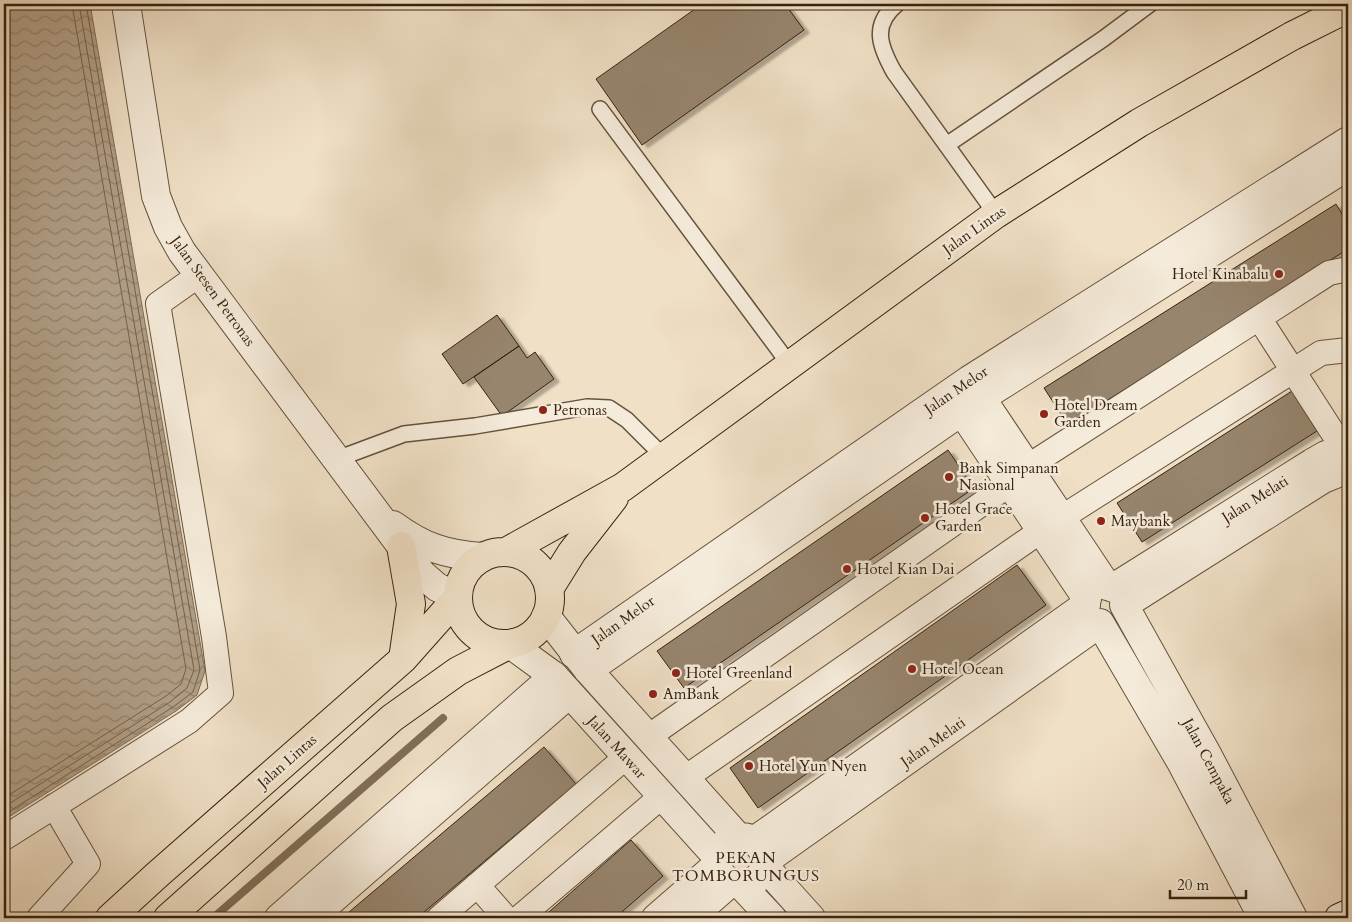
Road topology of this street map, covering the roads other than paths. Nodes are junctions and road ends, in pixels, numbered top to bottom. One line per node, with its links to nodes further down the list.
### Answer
1 (126, 4): 11 (street, Jalan Stesen Petronas)
2 (897, 4): 7 (lane)
3 (1150, 4): 7 (lane)
4 (1348, 8): 9 (main road, Jalan Lintas)
5 (600, 109): 14 (lane)
6 (1348, 141): 16 (street, Jalan Melor)
7 (948, 144): 9 (lane)
8 (1348, 166): 16 (street, Jalan Melor)
9 (996, 214): 14 (main road, Jalan Lintas)
10 (1348, 269): 12 (street)
11 (199, 275): 19 (street, Jalan Stesen Petronas); 38 (street)
12 (1260, 318): 15 (street); 20 (street)
13 (1348, 350): 15 (street)
14 (790, 365): 18 (main road, Jalan Lintas)
15 (1293, 371): 17 (street); 23 (street)
16 (966, 396): 20 (street, Jalan Cempaka); 32 (street, Jalan Melor)
17 (1347, 456): 28 (street, Jalan Melati)
18 (664, 457): 19 (lane); 21 (main road, Jalan Lintas)
19 (337, 459): 22 (street, Jalan Stesen Petronas)
20 (1019, 476): 23 (street, Jalan Cempaka); 34 (street)
21 (623, 487): 25 (main road, Jalan Lintas); 26 (main road, Jalan Lintas)
22 (377, 513): 24 (street, Jalan Stesen Petronas); 25 (street, Jalan Stesen Petronas)
23 (1051, 524): 28 (street, Jalan Cempaka); 36 (street)
24 (401, 546): 27 (street, Jalan Stesen Petronas); 31 (main road)
25 (494, 555): 26 (main road); 27 (main road)
26 (549, 589): 29 (main road)
27 (458, 597): 30 (main road); 31 (main road, Jalan Lintas)
28 (1103, 601): 40 (street, Jalan Melati); 56 (street, Jalan Cempaka); 57 (street, Jalan Cempaka)
29 (546, 616): 30 (main road); 32 (street, Jalan Mawar)
30 (510, 644): 33 (street, Jalan Mawar); 46 (main road)
31 (403, 659): 45 (main road, Jalan Lintas)
32 (581, 662): 34 (street, Jalan Mawar)
33 (561, 685): 35 (street, Jalan Mawar); 47 (street); 48 (street)
34 (648, 737): 36 (street, Jalan Mawar)
35 (626, 757): 37 (street, Jalan Mawar); 42 (street)
36 (685, 778): 40 (street, Jalan Mawar)
37 (662, 796): 41 (street, Jalan Mawar); 51 (street)
38 (54, 806): 39 (street); 44 (street)
39 (4, 838)
40 (755, 852): 41 (street); 41 (street); 55 (street, Jalan Mawar)
41 (727, 872): 52 (street); 53 (street); 54 (street, Jalan Mawar)
42 (477, 885): 49 (street); 50 (street)
43 (1348, 914): 58 (street)
44 (39, 918)
45 (110, 918)
46 (168, 918)
47 (279, 918)
48 (311, 918)
49 (439, 918)
50 (506, 918)
51 (519, 918)
52 (656, 918)
53 (690, 918)
54 (772, 918)
55 (811, 918)
56 (1263, 918)
57 (1293, 918)
58 (1339, 918)

